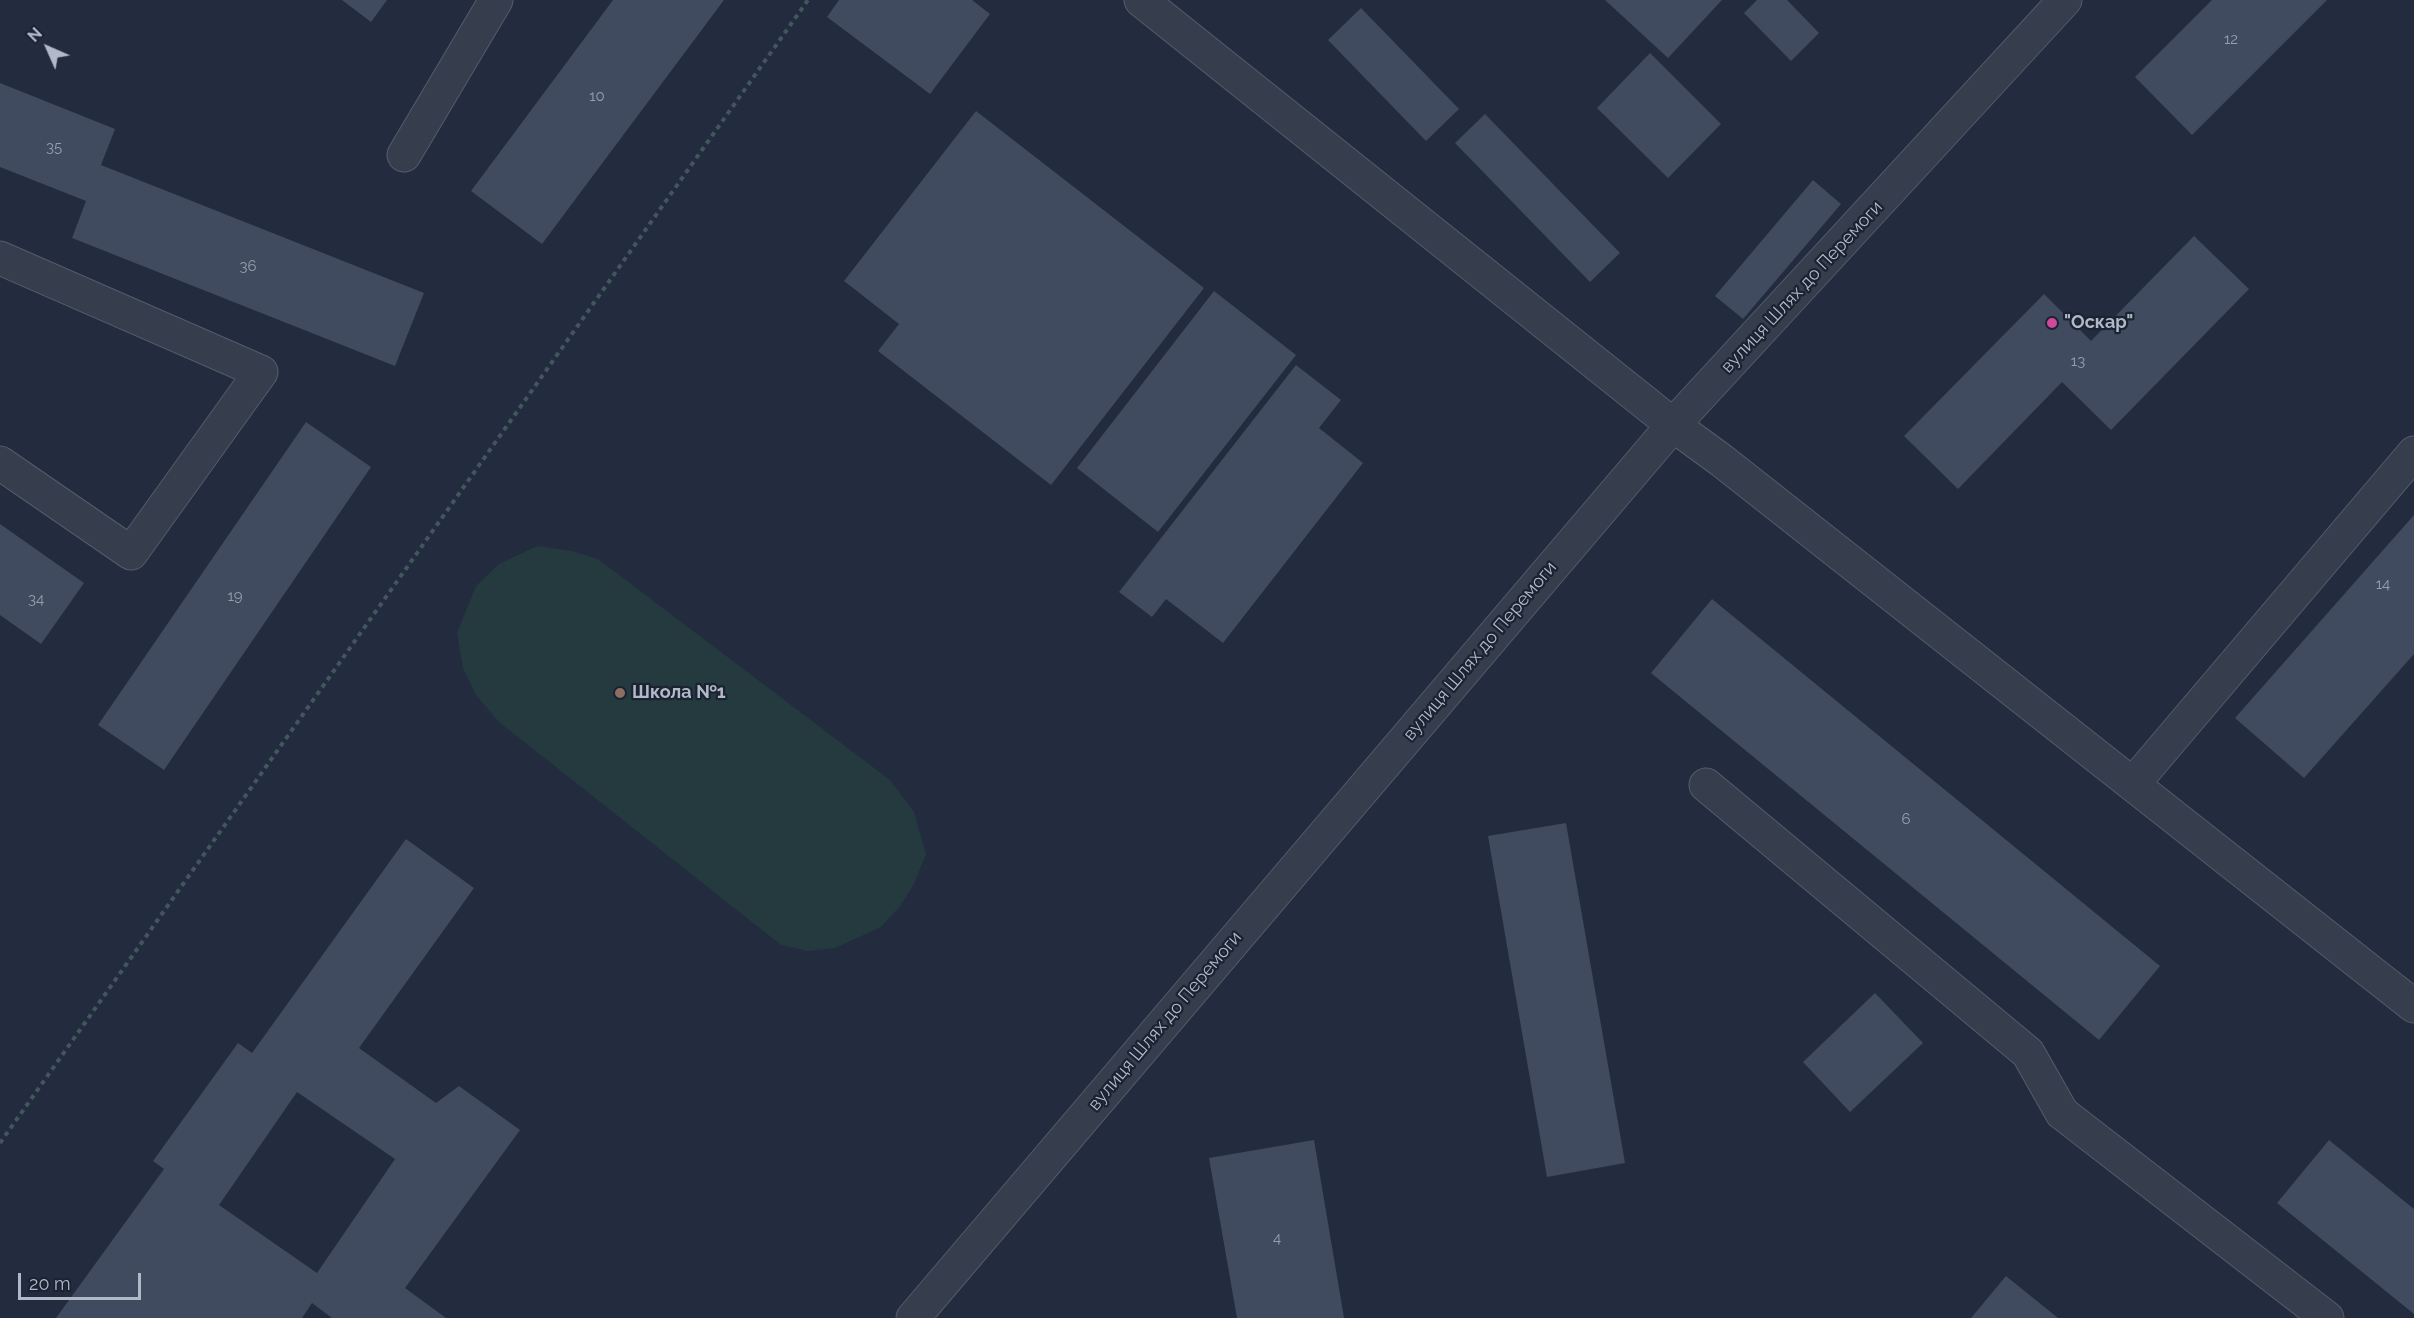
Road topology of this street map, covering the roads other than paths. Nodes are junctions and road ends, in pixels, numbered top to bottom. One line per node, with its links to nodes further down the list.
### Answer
1 (496, 0): 4 (street)
2 (1142, 0): 6 (street)
3 (2065, 0): 6 (street, вулиця Шлях до Перемоги)
4 (404, 156)
5 (0, 258): 8 (street)
6 (1673, 424): 9 (street); 12 (street, вулиця Шлях до Перемоги)
7 (2414, 453): 9 (street)
8 (0, 463)
9 (2133, 784): 11 (street)
10 (1706, 785): 13 (street)
11 (2414, 1006)
12 (913, 1318)
13 (2327, 1318)

